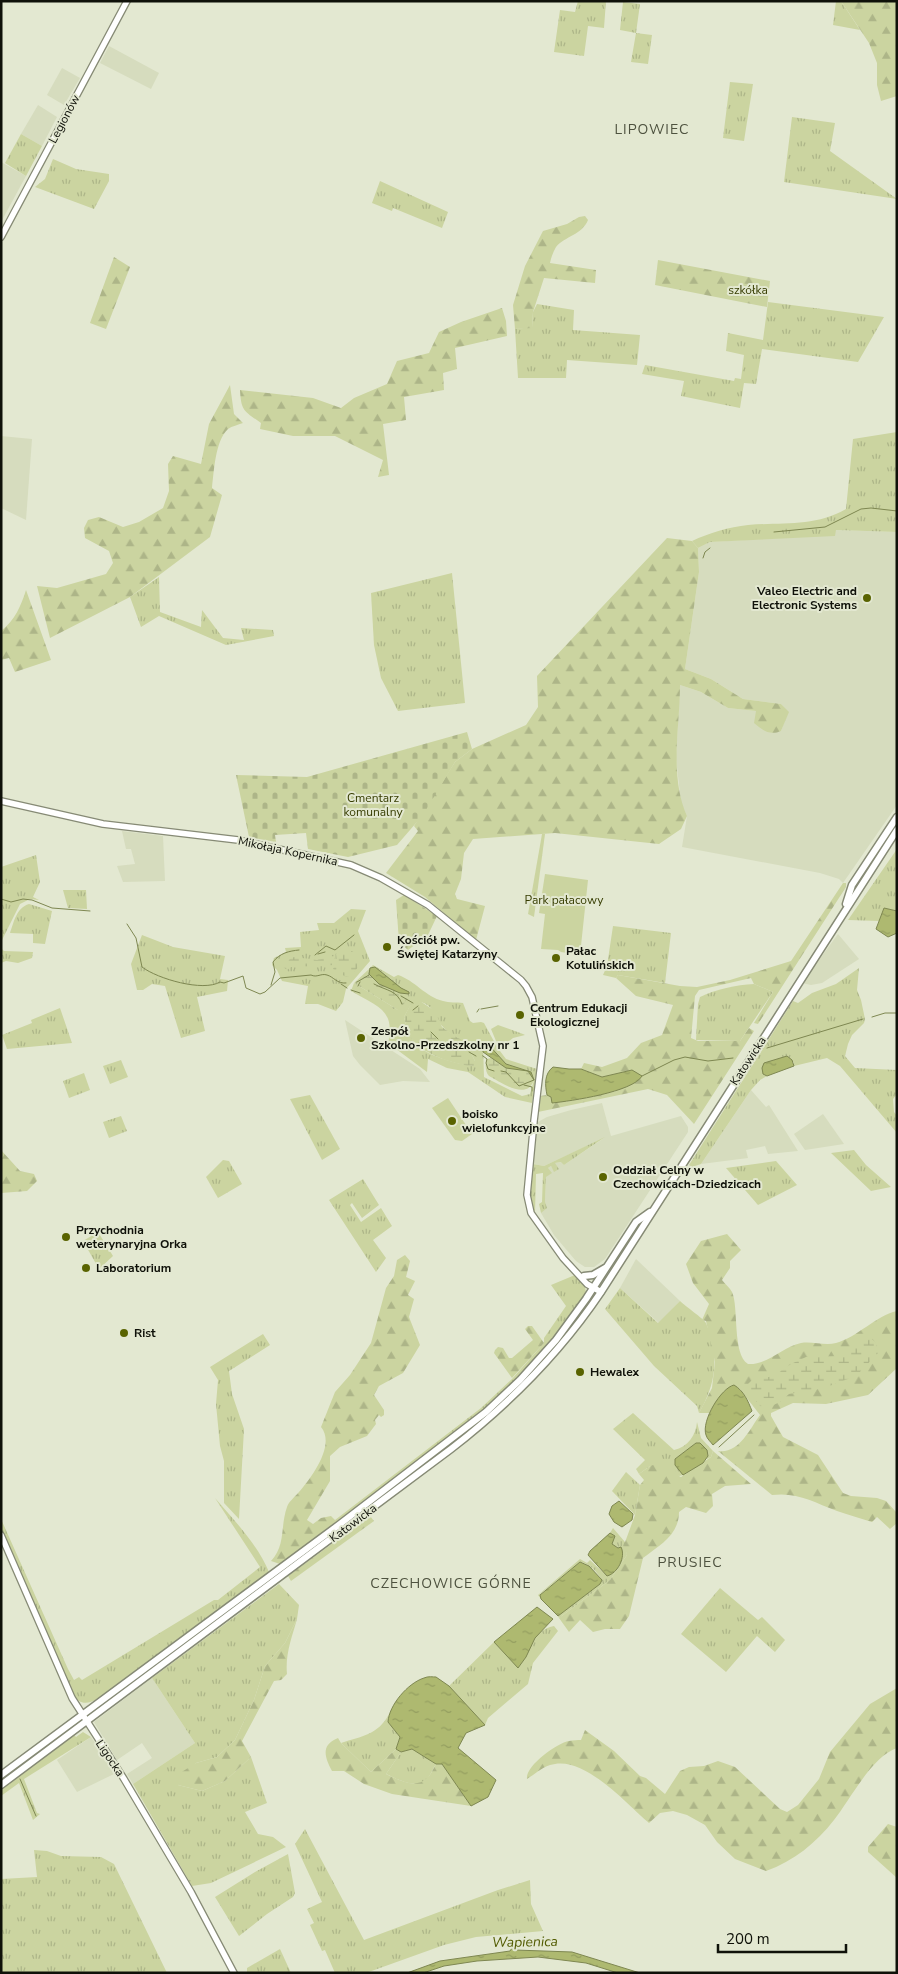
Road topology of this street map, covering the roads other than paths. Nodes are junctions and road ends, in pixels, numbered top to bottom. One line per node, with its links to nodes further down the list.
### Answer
1 (127, 1): 2 (street, Legionów)
2 (1, 238)
3 (1, 801): 9 (street, Mikołaja Kopernika)
4 (897, 817): 6 (main road, Katowicka)
5 (897, 830): 6 (main road, Katowicka)
6 (843, 913): 7 (main road, Katowicka)
7 (654, 1210): 8 (main road, Katowicka); 12 (main road, Katowicka)
8 (608, 1266): 10 (main road); 11 (main road, Katowicka)
9 (573, 1269): 10 (street); 11 (street)
10 (584, 1276): 11 (street)
11 (595, 1287): 12 (street); 14 (main road, Katowicka)
12 (601, 1292): 15 (main road, Katowicka)
13 (1, 1535): 14 (street, Ligocka)
14 (82, 1715): 15 (street, Ligocka); 16 (main road, Katowicka)
15 (86, 1722): 17 (main road, Katowicka); 18 (street, Ligocka)
16 (1, 1775)
17 (1, 1784)
18 (234, 1973)

